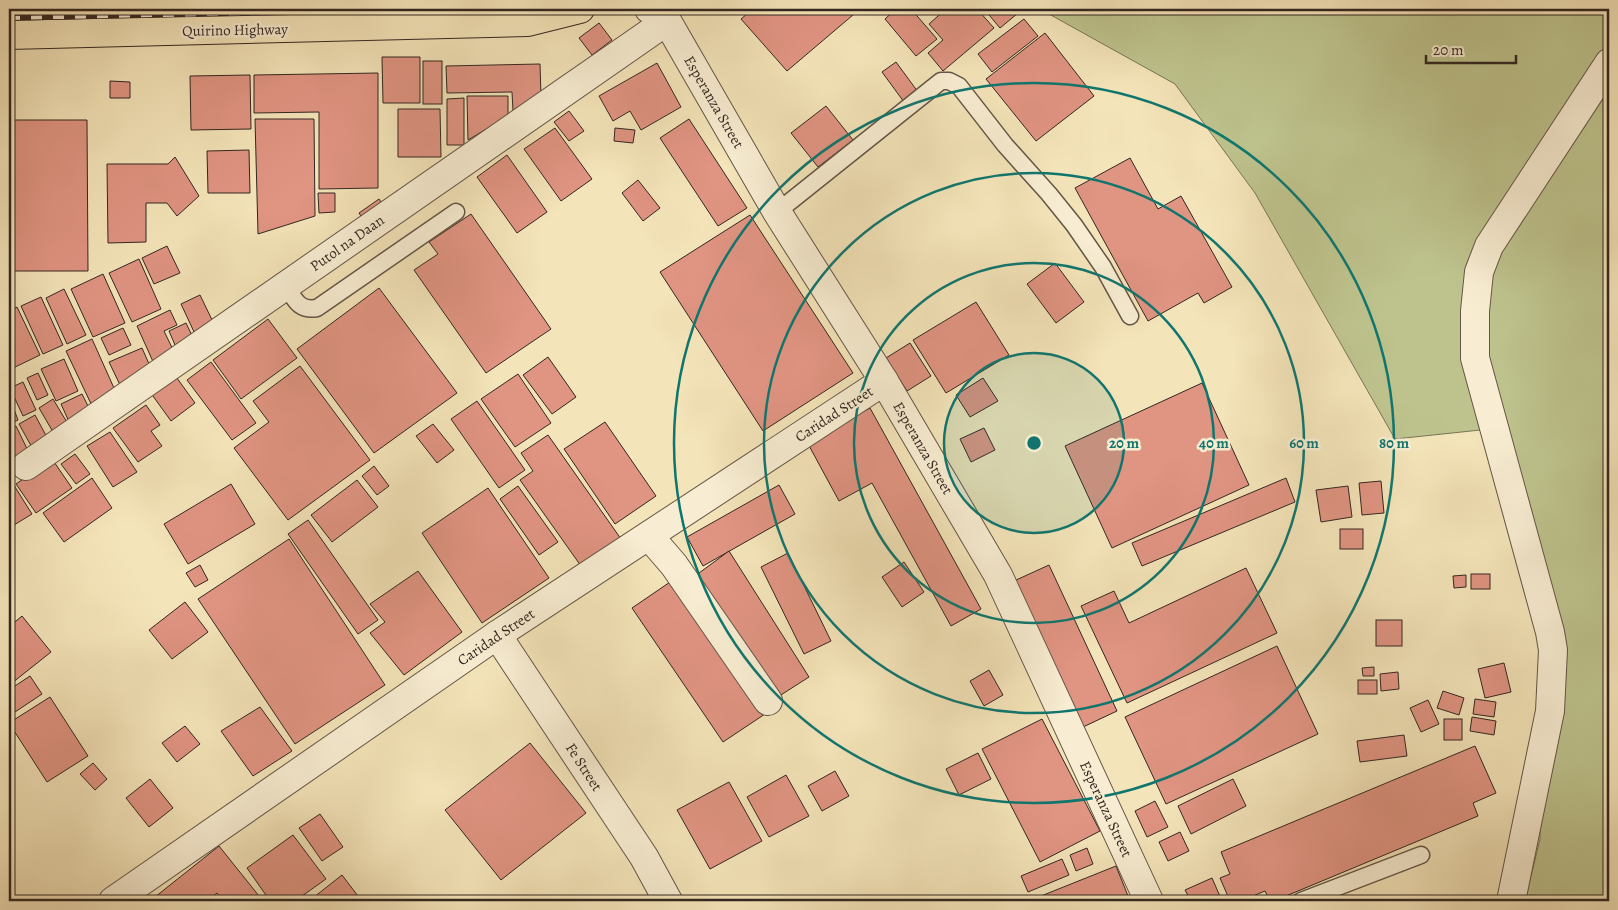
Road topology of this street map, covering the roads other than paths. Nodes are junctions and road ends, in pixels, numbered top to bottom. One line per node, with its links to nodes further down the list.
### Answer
1 (580, 9): 3 (main road, Quirino Highway)
2 (661, 13): 6 (street, Esperanza Street); 7 (street, Putol na Daan)
3 (9, 35)
4 (1609, 63): 19 (street)
5 (456, 212): 7 (lane)
6 (777, 212): 8 (lane); 9 (street, Esperanza Street)
7 (286, 286): 10 (street, Putol na Daan)
8 (1130, 316)
9 (884, 381): 11 (street, Caridad Street); 17 (street, Esperanza Street)
10 (26, 466)
11 (649, 536): 12 (street, Caridad Street); 13 (street)
12 (497, 635): 15 (street, Caridad Street); 16 (street, Fe Street)
13 (768, 701)
14 (1421, 855): 18 (lane)
15 (120, 899)
16 (668, 901)
17 (1149, 901)
18 (1301, 901)
19 (1511, 901)

